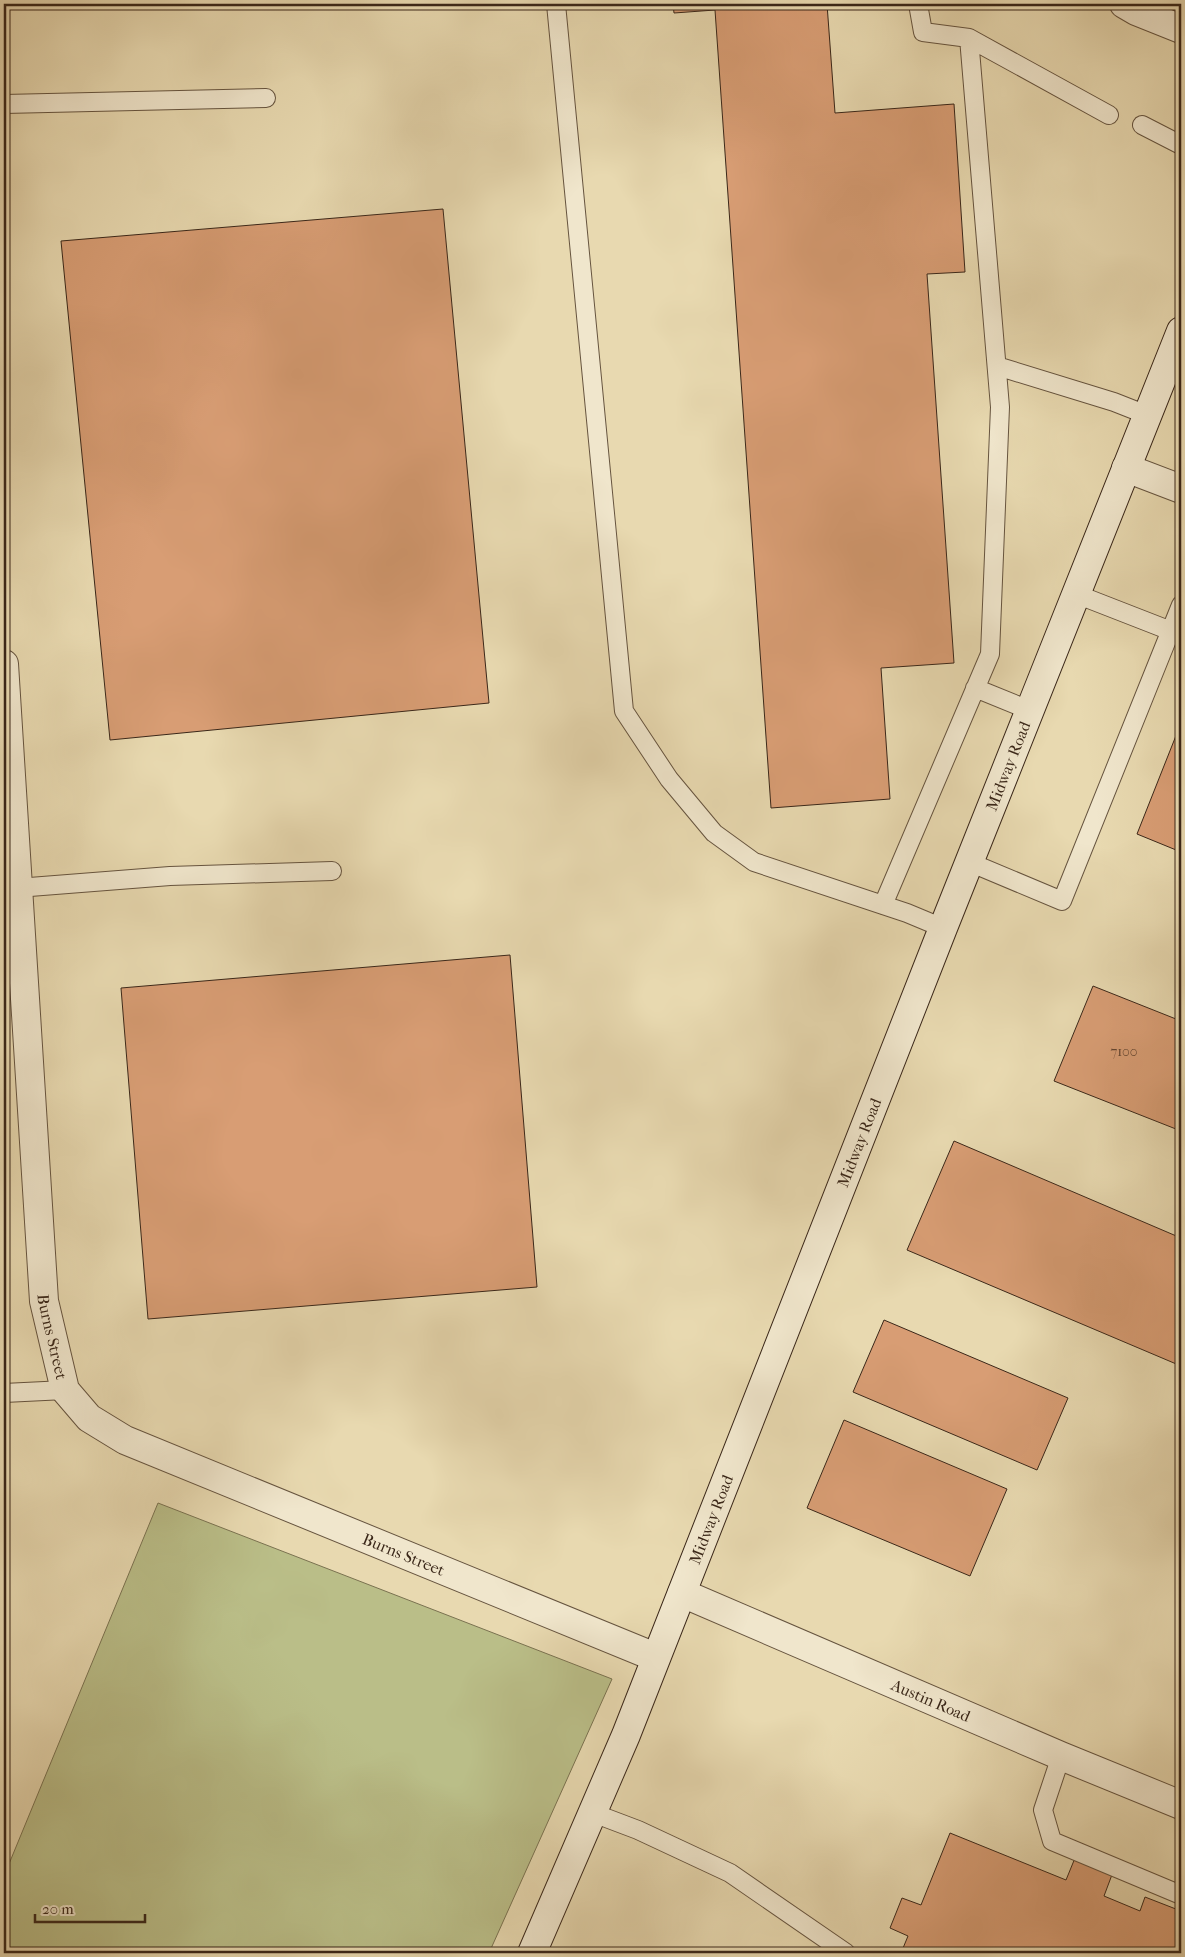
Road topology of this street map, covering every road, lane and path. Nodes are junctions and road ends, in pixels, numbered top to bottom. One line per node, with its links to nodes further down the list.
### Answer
1 (556, 4): 25 (lane)
2 (918, 4): 5 (lane)
3 (1124, 4): 4 (street)
4 (1181, 29)
5 (969, 38): 8 (lane); 12 (lane)
6 (266, 98): 7 (lane)
7 (4, 104)
8 (1109, 115)
9 (1142, 125): 10 (lane)
10 (1181, 145)
11 (1181, 331): 13 (street, Midway Road)
12 (997, 366): 13 (lane); 20 (lane)
13 (1147, 415): 14 (street, Midway Road)
14 (1126, 468): 15 (street); 16 (street, Midway Road)
15 (1181, 490)
16 (1076, 594): 18 (lane); 21 (street, Midway Road)
17 (1181, 605): 18 (lane)
18 (1171, 630): 22 (lane)
19 (4, 664): 24 (street, Burns Street)
20 (975, 688): 21 (lane); 25 (lane)
21 (1029, 710): 22 (street, Midway Road)
22 (969, 862): 26 (street, Midway Road)
23 (332, 871): 24 (lane)
24 (11, 891): 27 (street, Burns Street)
25 (883, 905): 26 (lane)
26 (943, 928): 29 (street, Midway Road)
27 (65, 1390): 28 (lane); 30 (street, Burns Street)
28 (4, 1393)
29 (682, 1593): 30 (street, Midway Road); 31 (street, Austin Road)
30 (655, 1657): 33 (street, Midway Road)
31 (1061, 1756): 32 (street, Austin Road); 34 (lane)
32 (1181, 1805)
33 (594, 1813): 35 (street, Midway Road); 36 (lane)
34 (1181, 1895)
35 (532, 1953)
36 (846, 1953)

